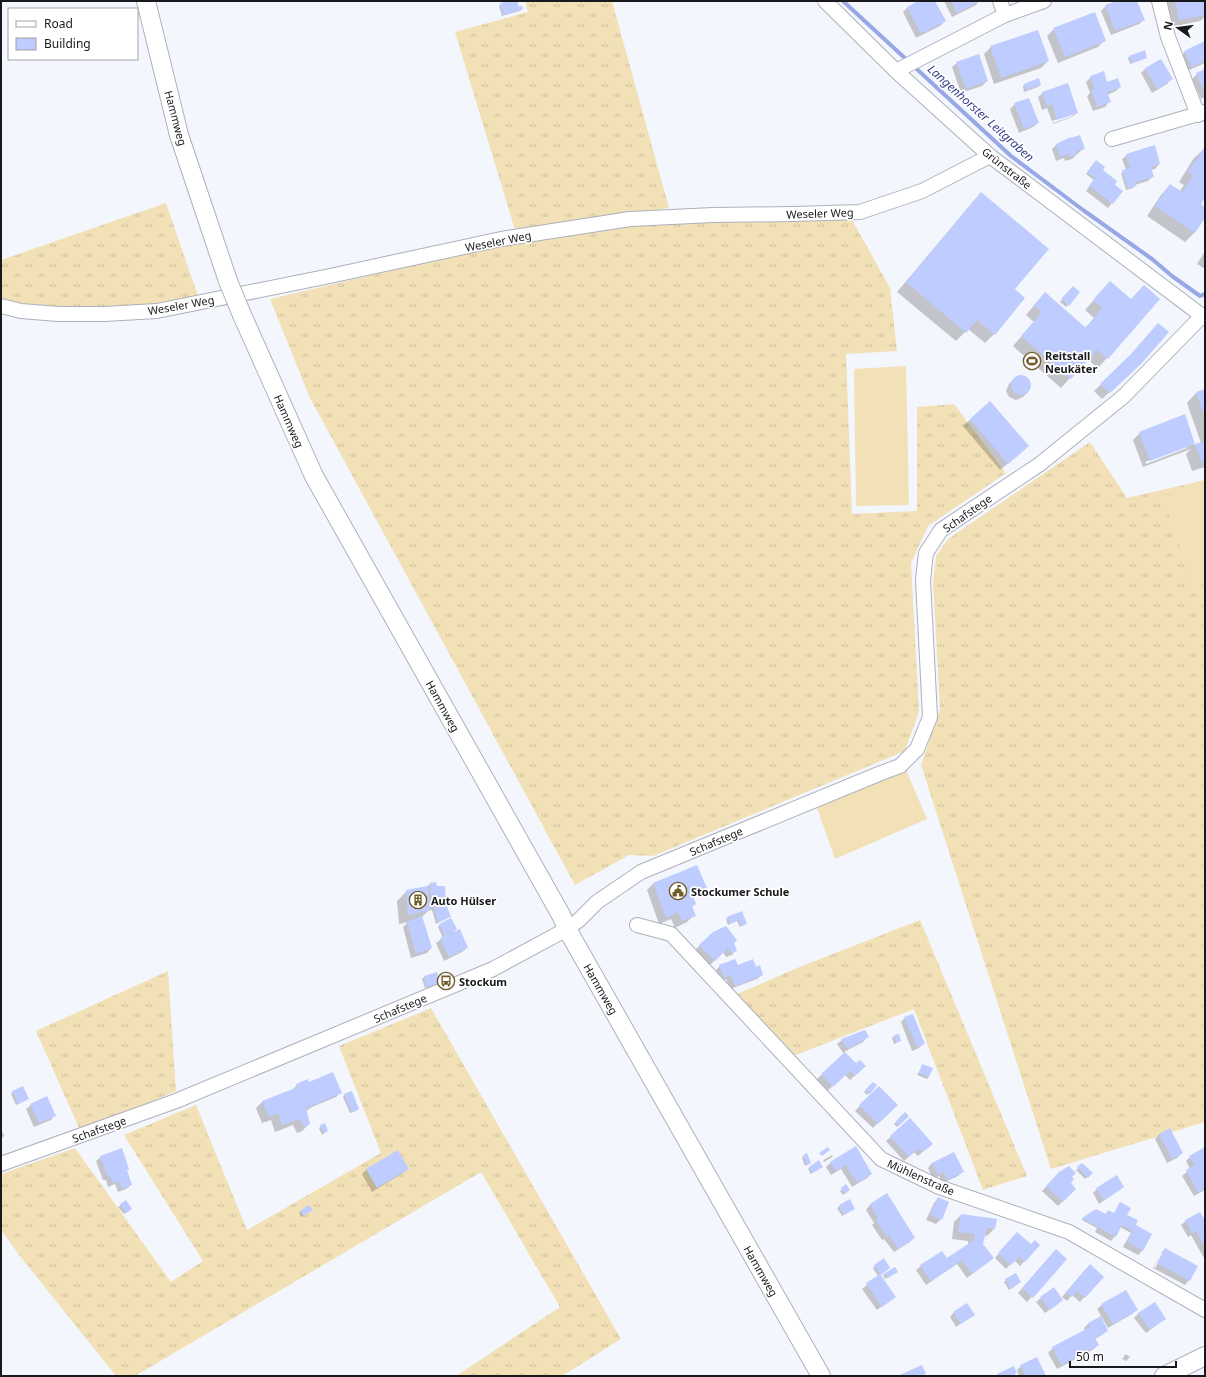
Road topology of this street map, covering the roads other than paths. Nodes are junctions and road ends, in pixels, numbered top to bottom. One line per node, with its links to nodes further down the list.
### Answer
1 (146, 1): 13 (main road, Hammweg, bridge)
2 (825, 1): 7 (street, Grünstraße)
3 (1000, 1): 6 (street)
4 (1044, 1): 6 (street)
5 (1159, 1): 8 (street)
6 (1005, 15): 7 (street)
7 (896, 70): 10 (street, Grünstraße)
8 (1202, 113): 9 (street)
9 (1112, 139)
10 (990, 156): 11 (street, Weseler Weg); 12 (street, Grünstraße)
11 (1, 306)
12 (1204, 317): 13 (street, Schafstege)
13 (560, 915): 15 (street, Schafstege); 18 (main road, Hammweg)
14 (637, 925): 16 (street, Mühlenstraße)
15 (1, 1164)
16 (1205, 1310)
17 (1205, 1356): 19 (main road)
18 (821, 1376)
19 (1164, 1376)

